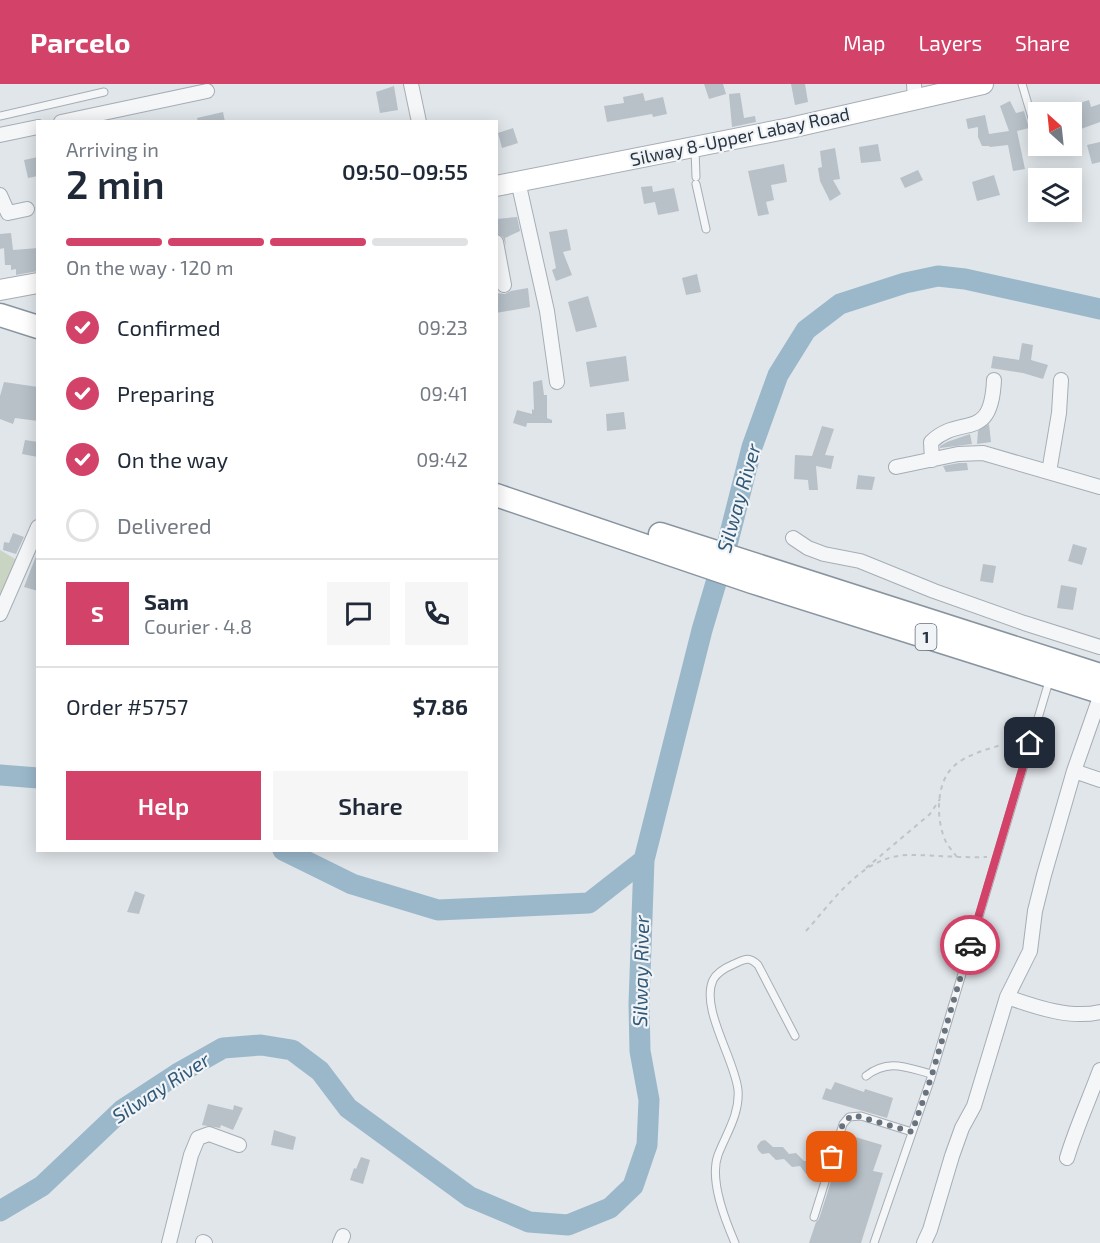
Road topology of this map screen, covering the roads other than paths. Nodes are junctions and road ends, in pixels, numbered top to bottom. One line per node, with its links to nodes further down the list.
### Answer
1 (411, 84): 10 (street)
2 (982, 84): 5 (main road, Silway 8-Upper Labay Road)
3 (1022, 84): 7 (lane)
4 (207, 91): 9 (street)
5 (914, 92): 13 (main road, Silway 8-Upper Labay Road)
6 (104, 93): 8 (lane)
7 (1028, 104)
8 (0, 117)
9 (70, 120)
10 (419, 120)
11 (36, 127): 12 (street)
12 (0, 135)
13 (695, 147): 14 (main road, Silway 8-Upper Labay Road); 18 (lane)
14 (518, 182): 15 (main road, Silway 8-Upper Labay Road); 29 (street)
15 (498, 186)
16 (0, 195): 17 (street)
17 (27, 209)
18 (706, 229)
19 (498, 253): 21 (street)
20 (36, 283): 22 (main road)
21 (504, 285)
22 (0, 290)
23 (0, 315): 24 (highway)
24 (36, 326)
25 (0, 327): 26 (highway)
26 (36, 338)
27 (994, 380): 30 (street)
28 (1061, 380): 32 (street)
29 (557, 382)
30 (932, 460): 31 (street); 32 (street)
31 (896, 467)
32 (1049, 472): 34 (street)
33 (498, 481): 38 (highway, 1)
34 (1100, 487)
35 (498, 496): 38 (highway, 1)
36 (36, 533): 40 (street)
37 (793, 538): 41 (street)
38 (679, 549): 39 (highway, 1)
39 (755, 574): 42 (highway, 1); 43 (highway, 1)
40 (0, 614)
41 (1100, 647)
42 (1100, 675)
43 (1050, 676): 44 (highway, 1); 52 (lane)
44 (1100, 693)
45 (1100, 697): 46 (street)
46 (1074, 771): 47 (street); 48 (street)
47 (1100, 780)
48 (1007, 997): 49 (street); 61 (street)
49 (1100, 1012)
50 (795, 1036): 59 (lane)
51 (1100, 1070): 56 (street)
52 (932, 1074): 53 (lane); 54 (lane)
53 (867, 1076)
54 (912, 1132): 57 (lane); 60 (lane)
55 (239, 1145): 58 (street)
56 (1067, 1158)
57 (814, 1216)
58 (169, 1243)
59 (735, 1243)
60 (874, 1243)
61 (924, 1243)

